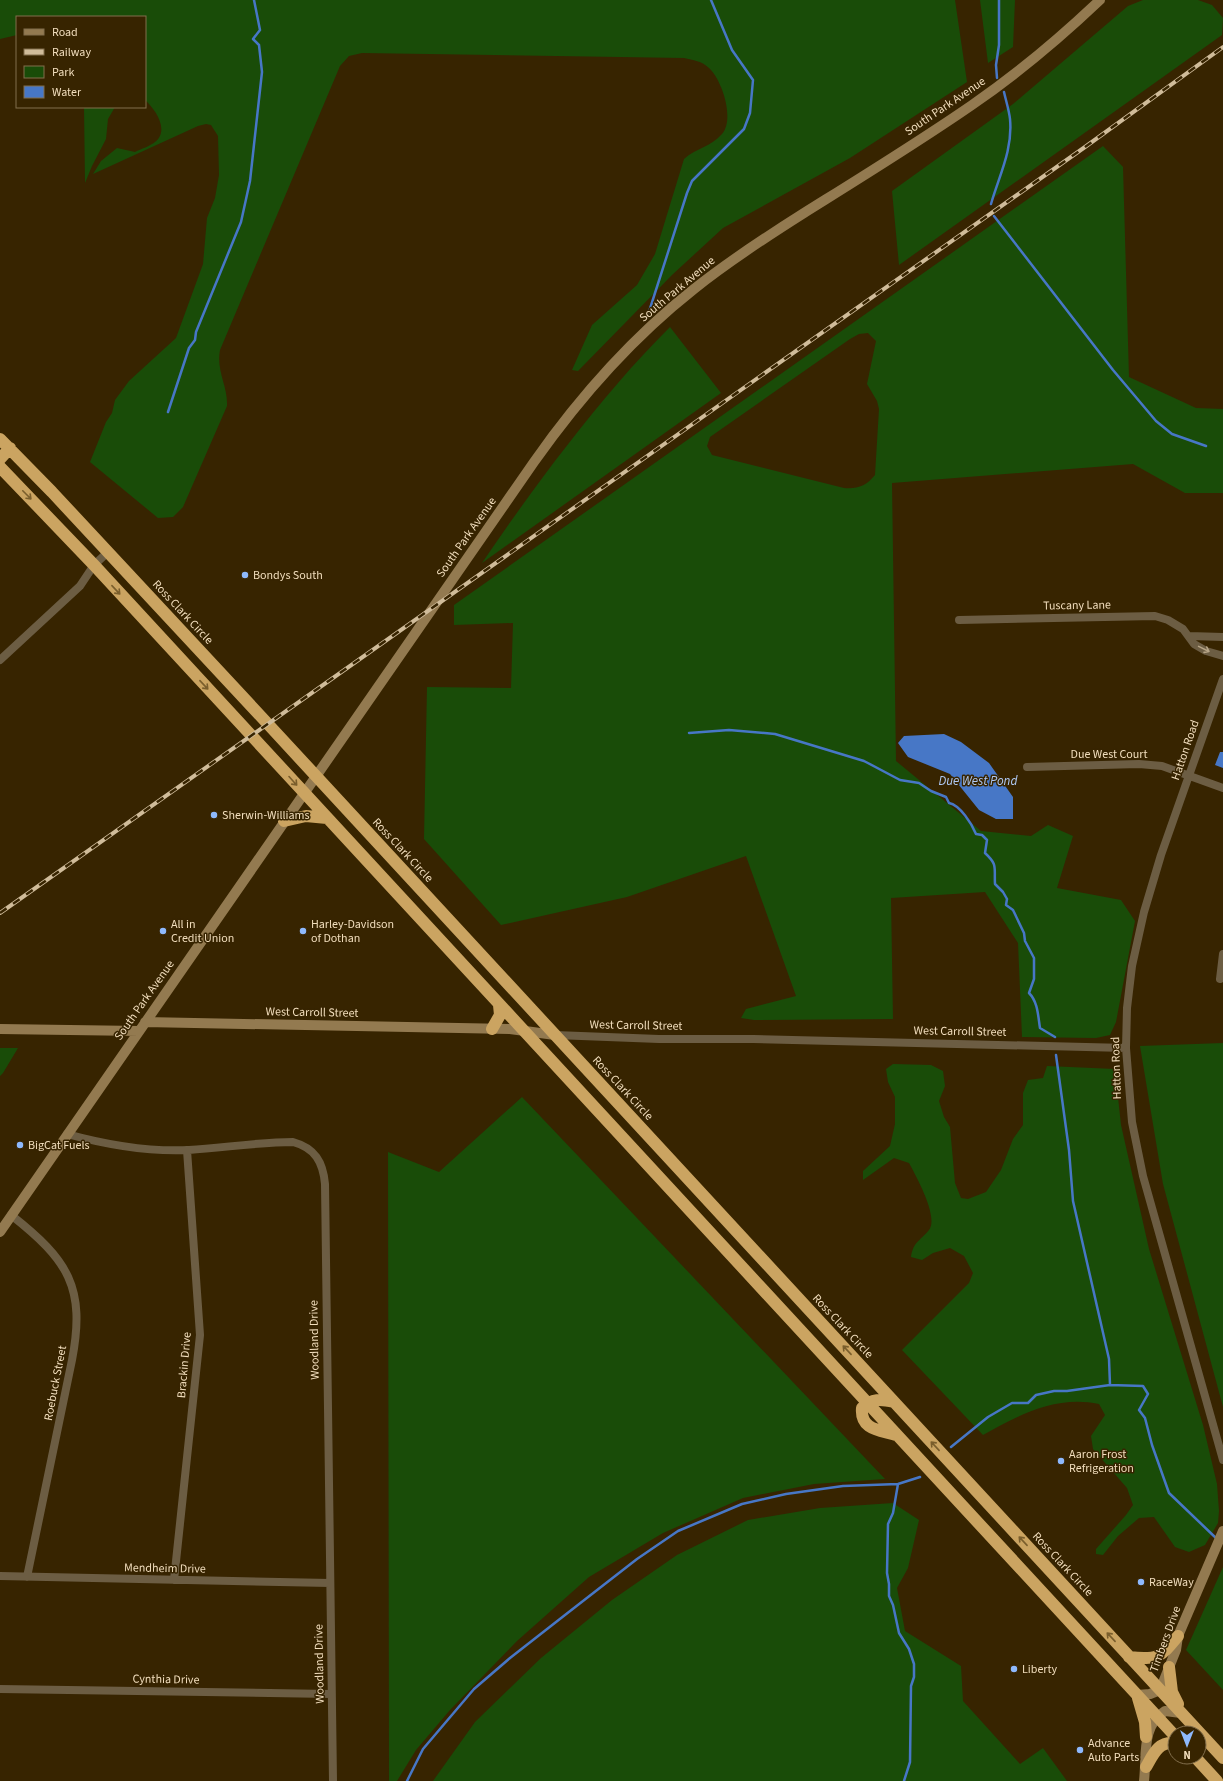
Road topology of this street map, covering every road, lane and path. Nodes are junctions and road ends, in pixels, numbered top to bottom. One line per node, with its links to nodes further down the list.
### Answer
1 (1100, 0): 16 (street, South Park Avenue)
2 (0, 439): 3 (highway, Ross Clark Circle)
3 (10, 448): 4 (highway); 6 (highway, Ross Clark Circle)
4 (0, 459)
5 (0, 467): 7 (highway, one-way to 7)
6 (108, 552): 7 (street); 16 (highway, Ross Clark Circle)
7 (94, 565): 12 (street); 18 (highway, one-way to 18)
8 (959, 620): 9 (street, Tuscany Lane)
9 (1190, 636): 10 (street); 11 (street, Tuscany Lane, one-way to 11)
10 (1223, 637)
11 (1223, 656)
12 (0, 660)
13 (1223, 679): 15 (street, Hatton Road)
14 (1027, 767): 15 (street, Due West Court)
15 (1189, 776): 17 (street, Due West Court); 33 (street, Hatton Road)
16 (317, 777): 18 (street, South Park Avenue); 21 (highway, Ross Clark Circle)
17 (1223, 788)
18 (304, 793): 19 (highway); 20 (street, South Park Avenue)
19 (327, 818): 20 (highway); 22 (highway)
20 (284, 821): 28 (street, South Park Avenue)
21 (384, 850): 22 (highway); 23 (highway, Ross Clark Circle)
22 (369, 864): 25 (highway)
23 (470, 943): 25 (highway); 32 (highway, Ross Clark Circle)
24 (1223, 954): 26 (street)
25 (455, 957): 27 (highway)
26 (1220, 980)
27 (499, 1005): 30 (highway); 31 (highway)
28 (142, 1026): 29 (street, West Carroll Street); 30 (street, West Carroll Street); 34 (street, South Park Avenue)
29 (0, 1029)
30 (492, 1029): 31 (street, West Carroll Street)
31 (523, 1031): 32 (street, West Carroll Street); 39 (highway)
32 (555, 1034): 33 (street, West Carroll Street); 38 (highway, Ross Clark Circle)
33 (1126, 1048): 42 (street, Hatton Road)
34 (67, 1134): 35 (street, Woodland Drive); 36 (street, South Park Avenue)
35 (187, 1150): 46 (street, Brackin Drive); 47 (street, Woodland Drive)
36 (11, 1215): 37 (street, South Park Avenue); 45 (street, Roebuck Street)
37 (0, 1232)
38 (784, 1283): 39 (highway); 40 (highway, Ross Clark Circle, one-way to 38)
39 (770, 1298): 41 (highway)
40 (894, 1402): 41 (highway); 49 (highway, Ross Clark Circle, one-way to 40)
41 (867, 1403): 54 (highway)
42 (1223, 1460)
43 (1223, 1531): 48 (street, Timbers Drive)
44 (0, 1576): 45 (street, Mendheim Drive)
45 (27, 1577): 46 (street, Mendheim Drive)
46 (174, 1580): 47 (street, Mendheim Drive)
47 (330, 1584): 53 (street, Woodland Drive)
48 (1178, 1636): 49 (highway); 50 (street, Timbers Drive)
49 (1129, 1657): 52 (highway, Ross Clark Circle)
50 (1169, 1667): 52 (street, Timbers Drive); 55 (highway)
51 (0, 1689): 53 (street, Cynthia Drive)
52 (1160, 1690): 54 (street, Timbers Drive); 55 (highway, Ross Clark Circle)
53 (331, 1694): 63 (street, Woodland Drive)
54 (1137, 1694): 56 (highway); 58 (highway)
55 (1181, 1713): 56 (street); 60 (highway, Ross Clark Circle)
56 (1157, 1716): 57 (highway); 58 (street)
57 (1167, 1727)
58 (1146, 1737): 62 (street)
59 (1167, 1744): 62 (highway)
60 (1223, 1758)
61 (1202, 1765): 65 (highway)
62 (1146, 1767): 64 (street)
63 (333, 1781)
64 (1144, 1781)
65 (1217, 1781)

